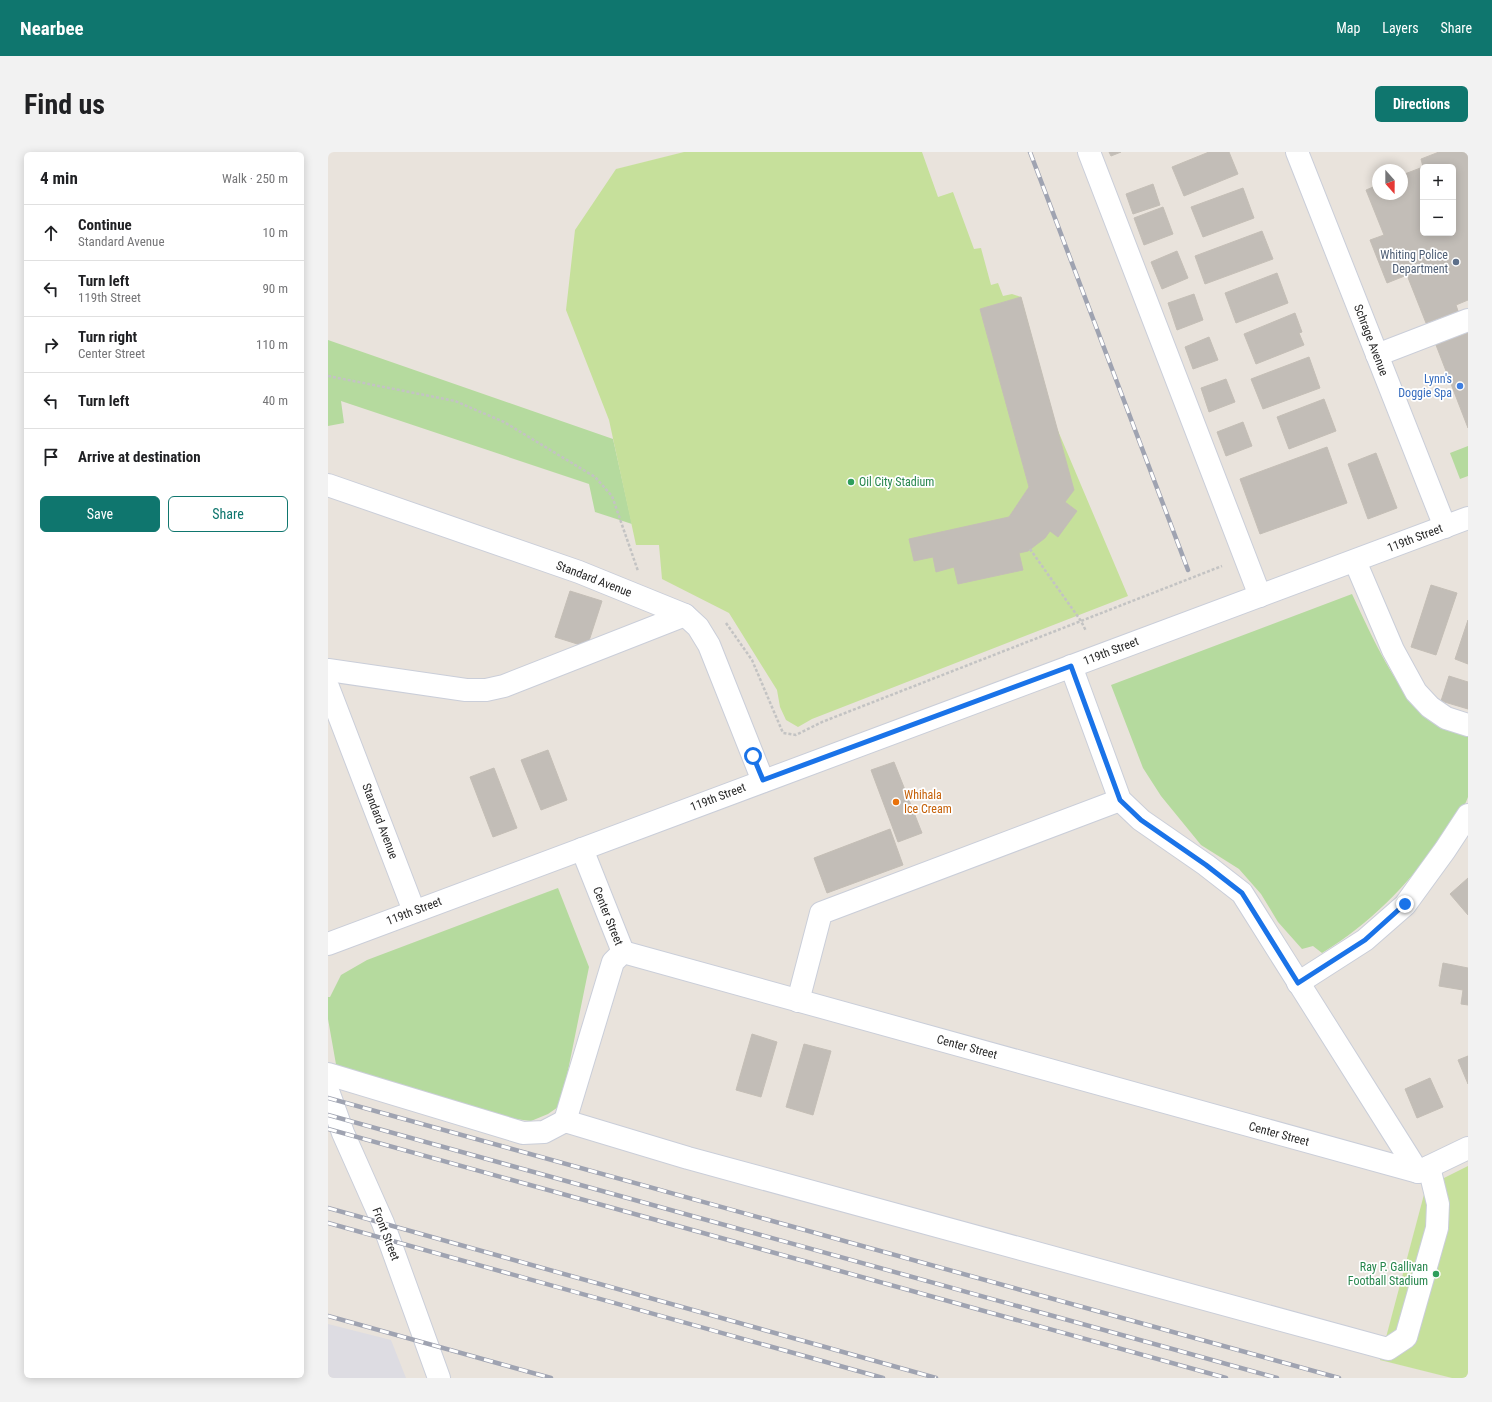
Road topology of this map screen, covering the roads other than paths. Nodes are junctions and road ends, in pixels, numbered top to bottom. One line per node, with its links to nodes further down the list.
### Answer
1 (1089, 152): 10 (street)
2 (1303, 154): 4 (street, Schrage Avenue)
3 (1468, 320): 4 (street)
4 (1377, 355): 7 (street, Schrage Avenue)
5 (328, 485): 11 (street, Standard Avenue)
6 (1468, 518): 7 (street, 119th Street)
7 (1445, 527): 8 (street); 9 (street, 119th Street)
8 (1468, 535)
9 (1355, 561): 10 (street, 119th Street); 15 (street)
10 (1260, 596): 12 (street, 119th Street)
11 (686, 615): 13 (street); 16 (street, Standard Avenue)
12 (1071, 666): 16 (street, 119th Street); 17 (street)
13 (328, 670)
14 (328, 686): 20 (street, Standard Avenue)
15 (1468, 725)
16 (763, 780): 19 (street, 119th Street)
17 (1120, 800): 23 (street); 24 (street)
18 (1468, 816): 23 (street)
19 (582, 849): 20 (street, 119th Street); 22 (street, Center Street)
20 (414, 911): 21 (street, 119th Street)
21 (328, 944)
22 (623, 952): 24 (street, Center Street); 27 (street)
23 (1298, 983): 29 (street)
24 (798, 1001): 29 (street, Center Street)
25 (328, 1074): 27 (street)
26 (328, 1091): 30 (street, Front Street)
27 (564, 1121): 29 (street)
28 (1468, 1148): 29 (street)
29 (1424, 1169)
30 (439, 1378)

